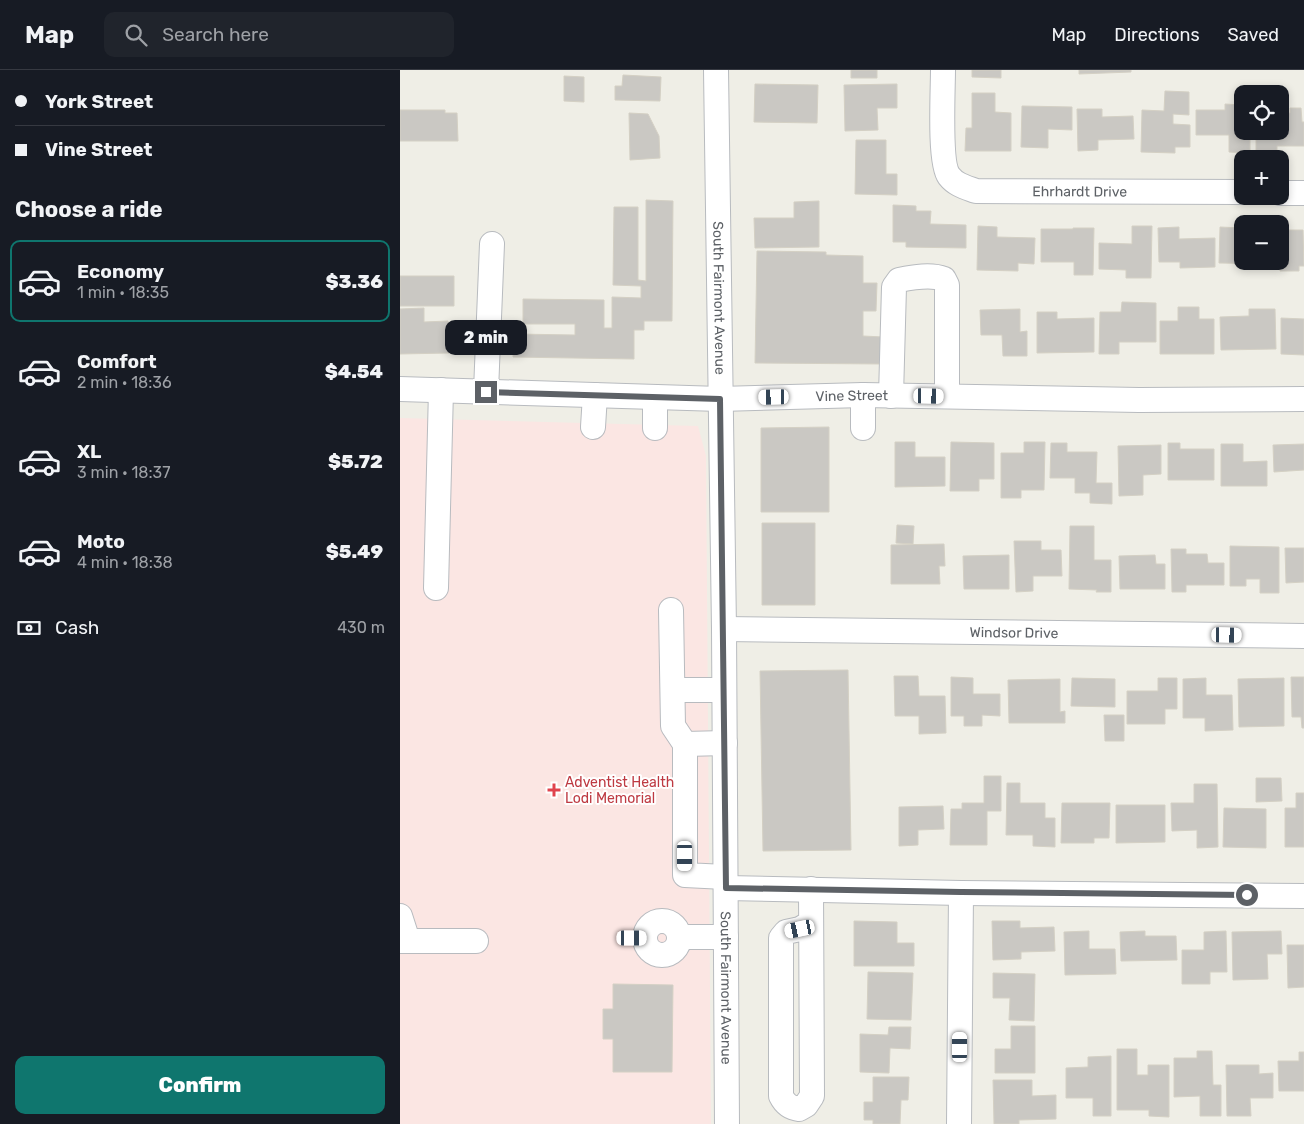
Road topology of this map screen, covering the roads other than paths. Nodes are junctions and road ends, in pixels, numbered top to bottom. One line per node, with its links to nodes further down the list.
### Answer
1 (716, 70): 15 (street, South Fairmont Avenue)
2 (943, 70): 3 (street, Ehrhardt Drive)
3 (1234, 192)
4 (1289, 193): 5 (street)
5 (1304, 193)
6 (492, 244): 9 (street)
7 (400, 389): 8 (street, Vine Street)
8 (440, 390): 9 (street, Vine Street); 20 (street)
9 (486, 392): 10 (street, Vine Street)
10 (595, 395): 14 (street, Vine Street); 17 (street)
11 (863, 395): 12 (street, Vine Street); 15 (street, Vine Street); 19 (street)
12 (891, 396): 13 (street, Vine Street); 13 (street)
13 (948, 396): 16 (street, Vine Street)
14 (654, 397): 15 (street, Vine Street); 18 (street)
15 (720, 399): 22 (street, South Fairmont Avenue)
16 (1304, 399)
17 (593, 427)
18 (654, 428)
19 (863, 428)
20 (436, 588)
21 (671, 610): 24 (street)
22 (724, 629): 23 (street, Windsor Drive); 25 (street, South Fairmont Avenue)
23 (1304, 636)
24 (673, 690): 25 (street); 27 (street)
25 (724, 690): 26 (street, South Fairmont Avenue)
26 (725, 743): 27 (street); 28 (street, South Fairmont Avenue)
27 (685, 744): 28 (street)
28 (726, 883): 29 (street); 34 (street, South Fairmont Avenue)
29 (810, 889): 30 (street); 33 (street)
30 (961, 892): 31 (street); 39 (street)
31 (1304, 896)
32 (400, 916): 36 (street)
33 (810, 923): 33 (street)
34 (726, 937): 35 (street); 38 (street, South Fairmont Avenue)
35 (639, 938)
36 (404, 941): 37 (street)
37 (476, 941)
38 (726, 1124)
39 (959, 1124)

